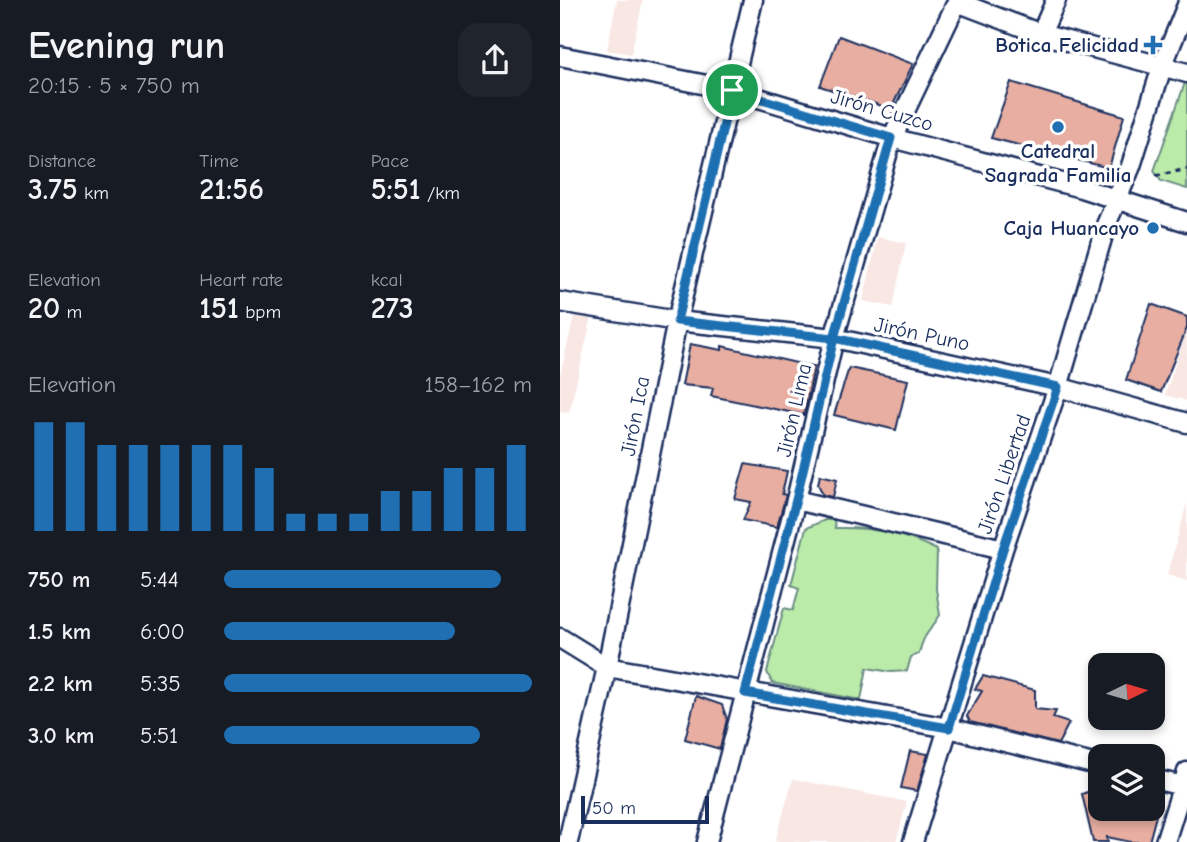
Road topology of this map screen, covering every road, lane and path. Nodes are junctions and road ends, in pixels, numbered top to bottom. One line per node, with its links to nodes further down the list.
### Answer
1 (753, 0): 9 (street, Jirón Ica)
2 (1056, 0): 5 (street)
3 (957, 1): 5 (street); 10 (street, Jirón Lima)
4 (1187, 5): 7 (street, Jirón Libertad)
5 (1041, 34): 7 (street)
6 (560, 56): 9 (street, Jirón Cuzco)
7 (1162, 67): 8 (street); 13 (street, Jirón Libertad)
8 (1187, 73)
9 (732, 90): 10 (street, Jirón Cuzco); 16 (street, Jirón Ica)
10 (891, 138): 13 (street, Jirón Cuzco); 17 (street, Jirón Lima)
11 (1187, 169): 12 (path)
12 (1156, 176)
13 (1118, 200): 14 (street, Jirón Cuzco); 18 (street, Jirón Libertad)
14 (1187, 222)
15 (560, 302): 16 (street, Jirón Puno)
16 (677, 321): 17 (street, Jirón Puno); 23 (street, Jirón Ica)
17 (834, 338): 18 (street, Jirón Puno); 20 (street, Jirón Lima)
18 (1058, 387): 19 (street, Jirón Puno); 21 (street, Jirón Libertad)
19 (1187, 424)
20 (796, 500): 21 (street); 24 (street, Jirón Lima)
21 (1003, 549): 25 (street, Jirón Libertad)
22 (560, 638): 23 (street)
23 (607, 667): 24 (street); 29 (street, Jirón Ica)
24 (745, 693): 25 (street); 30 (street, Jirón Lima)
25 (949, 728): 26 (street); 31 (street, Jirón Libertad)
26 (1088, 763)
27 (1165, 779): 28 (street)
28 (1185, 779): 32 (street)
29 (568, 842)
30 (708, 842)
31 (913, 842)
32 (1165, 842)

